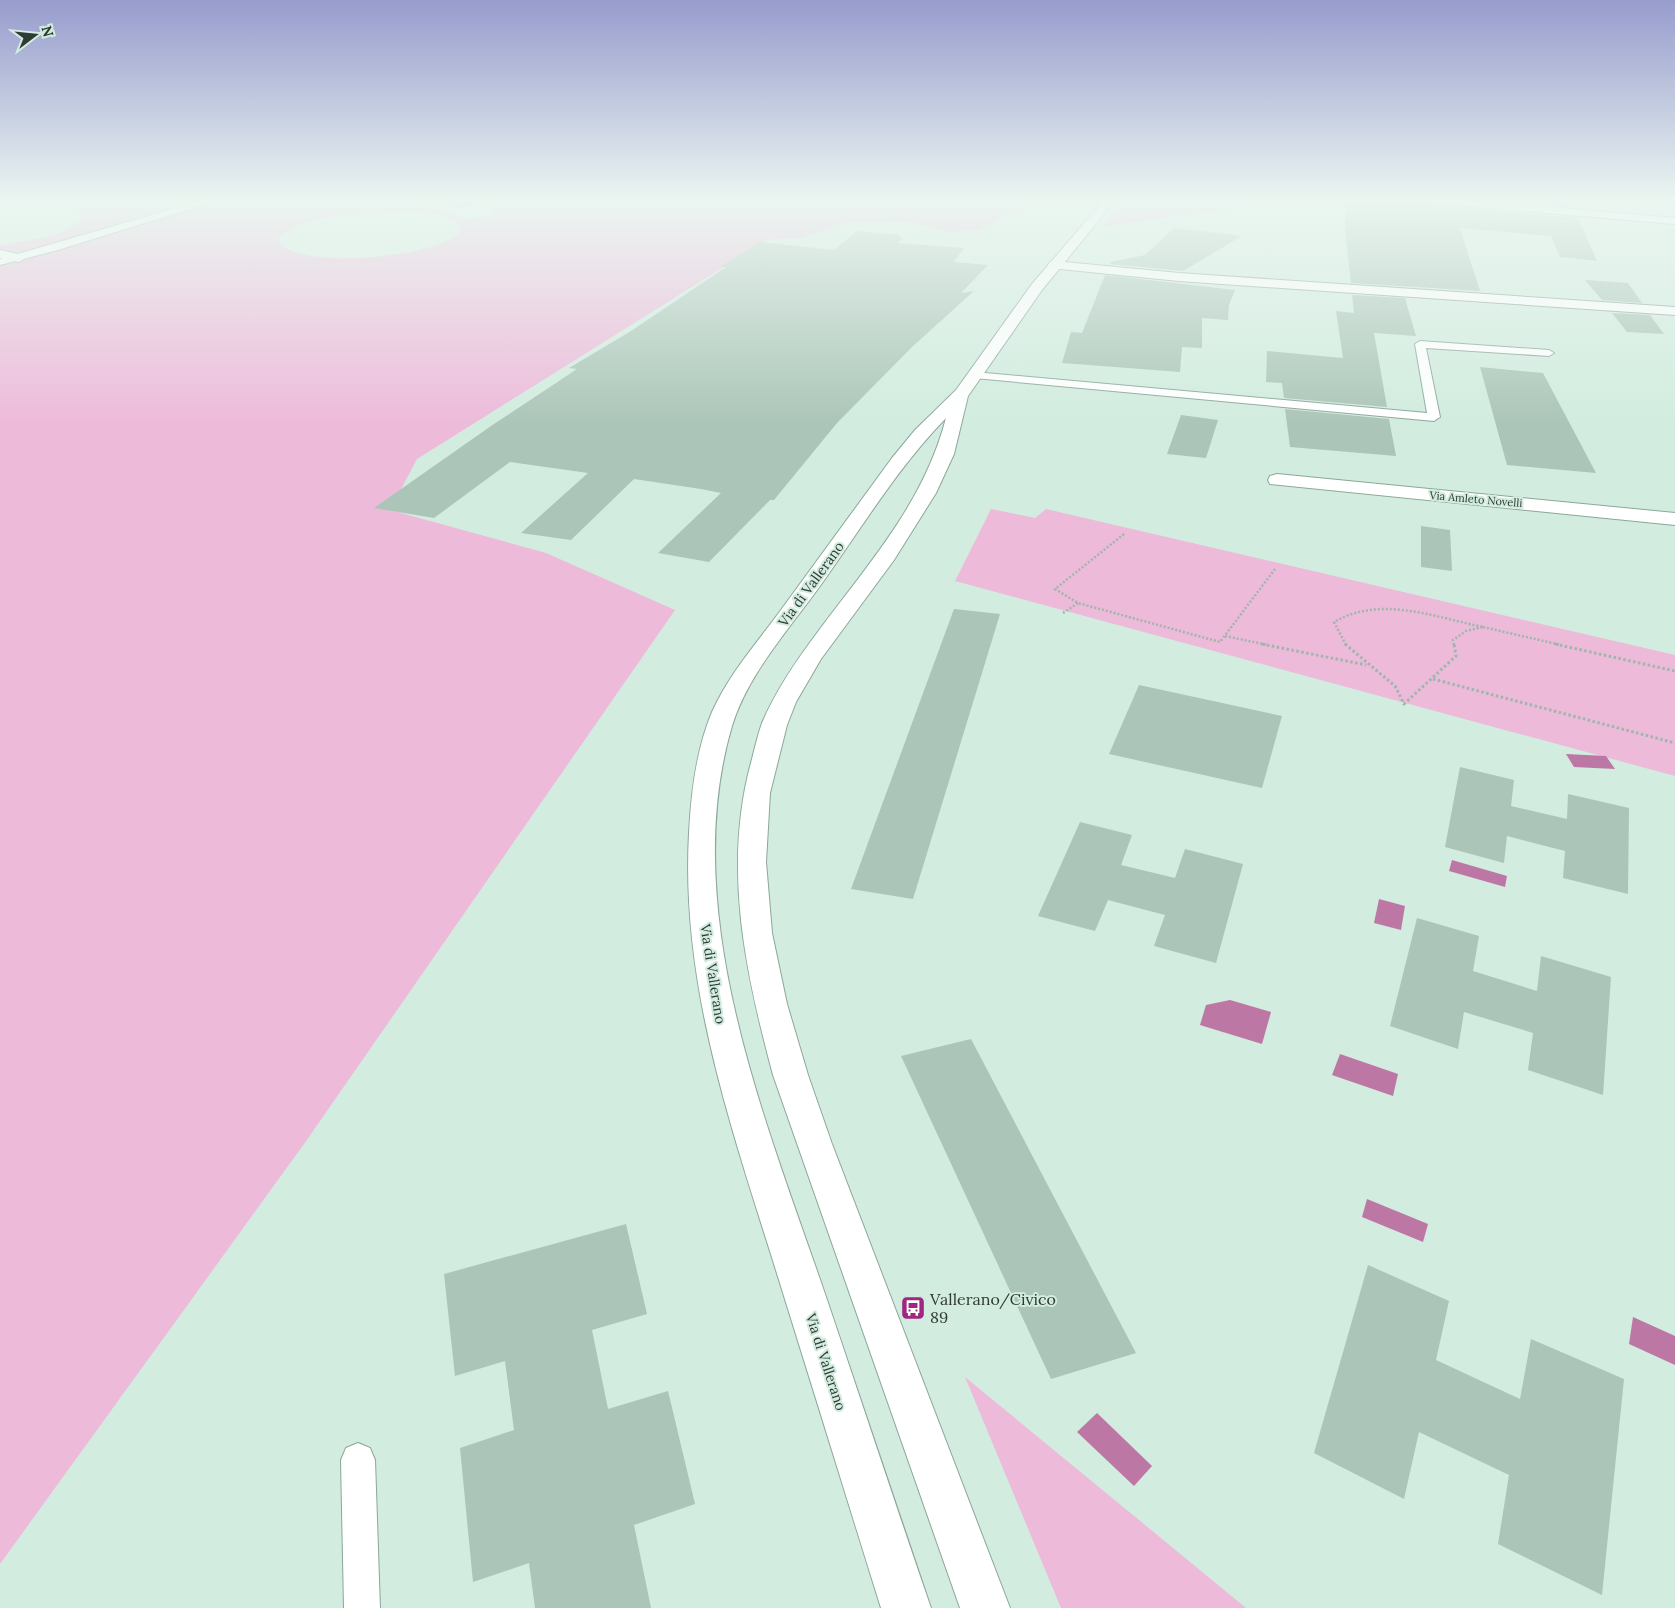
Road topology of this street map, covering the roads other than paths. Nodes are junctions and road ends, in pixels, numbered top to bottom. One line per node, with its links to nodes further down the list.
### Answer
1 (1047, 274): 5 (street, Via di Vallerano)
2 (1148, 274): 3 (street)
3 (1675, 311)
4 (1549, 353): 5 (lane)
5 (968, 384): 10 (street, Via di Vallerano); 11 (street, Via di Vallerano)
6 (1277, 480): 7 (street, Via Amleto Novelli)
7 (1675, 519)
8 (358, 1460): 9 (lane)
9 (362, 1608)
10 (906, 1608)
11 (985, 1608)

